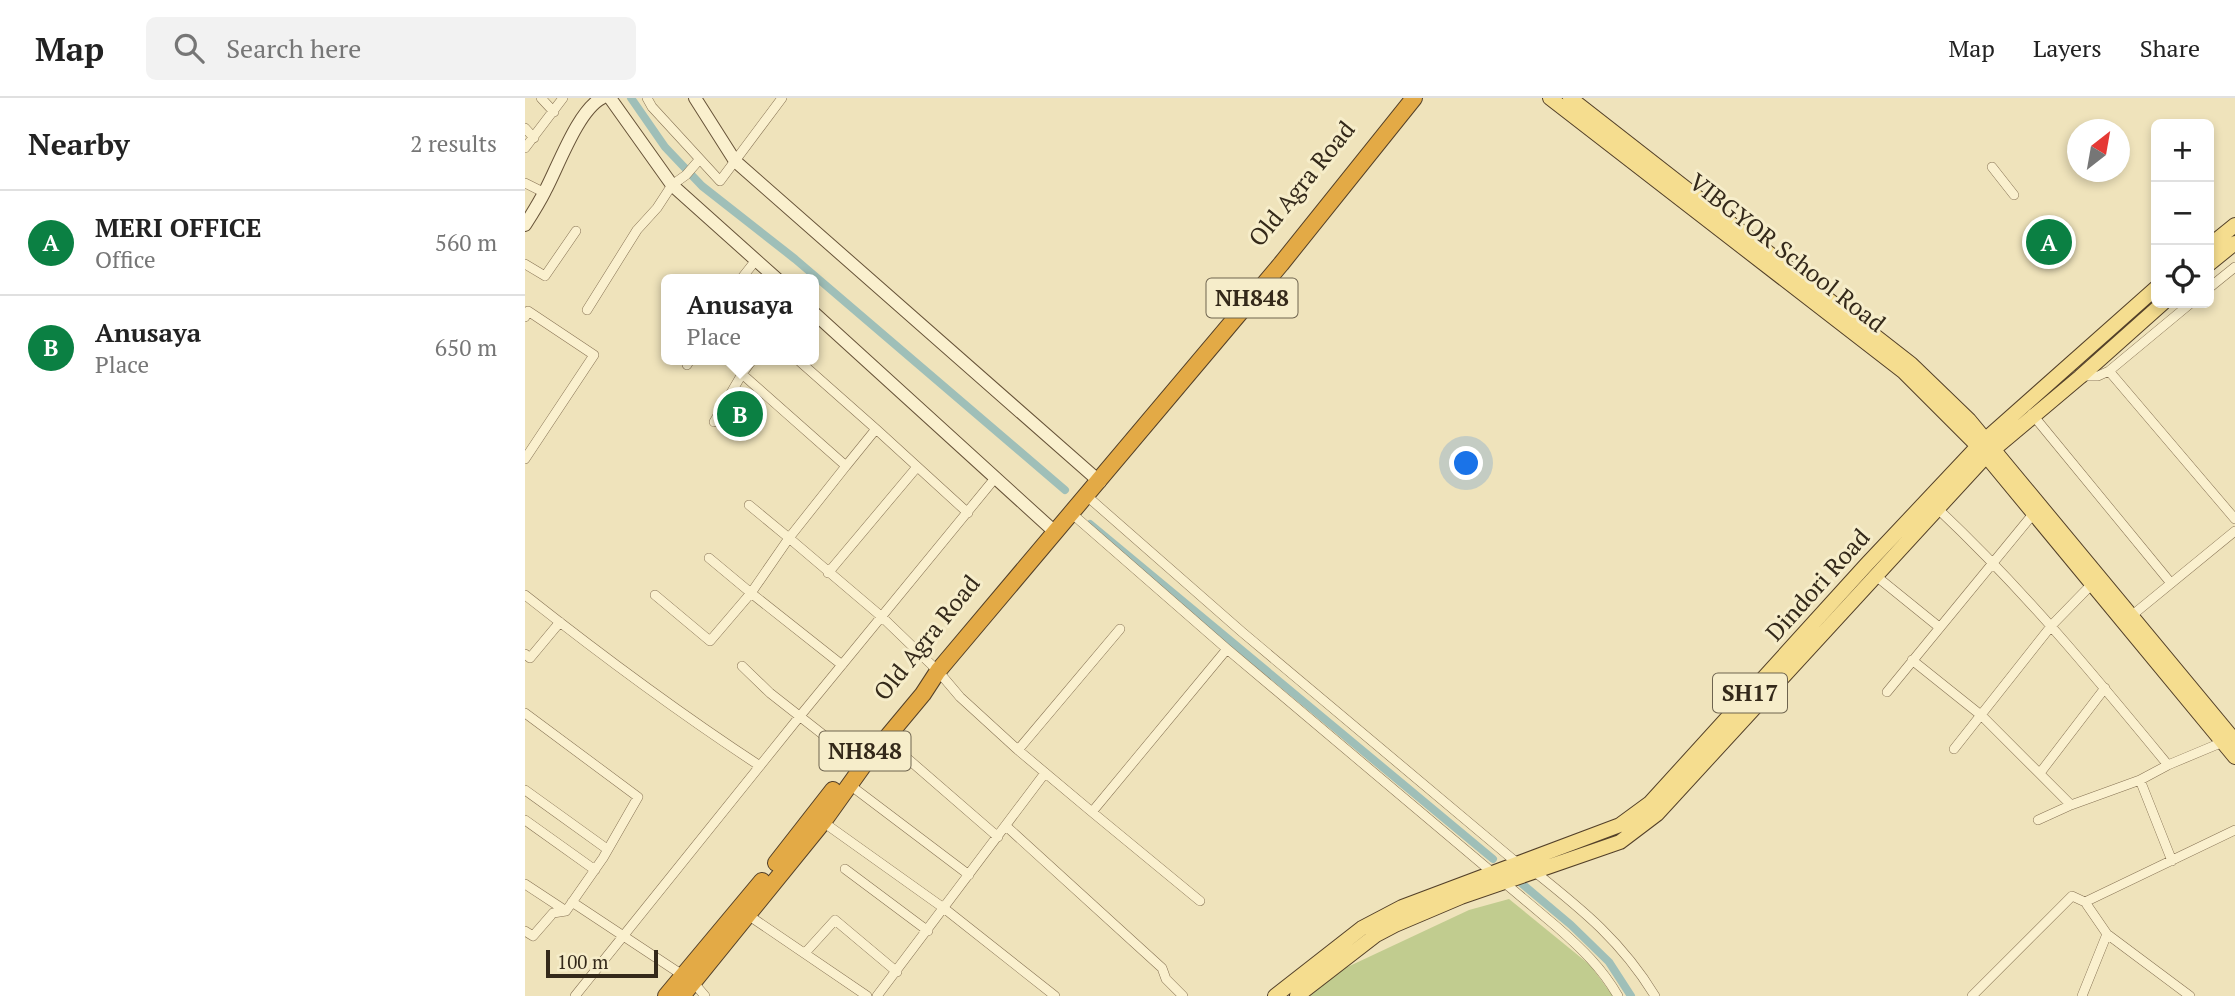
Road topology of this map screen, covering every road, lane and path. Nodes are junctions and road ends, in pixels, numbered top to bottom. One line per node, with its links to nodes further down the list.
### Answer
1 (541, 98): 12 (street)
2 (563, 98): 12 (street)
3 (602, 98): 21 (street)
4 (610, 98): 20 (street)
5 (647, 98): 17 (street)
6 (695, 98): 16 (street)
7 (782, 98): 16 (street)
8 (1400, 98): 55 (highway, Old Agra Road / NH848)
9 (1414, 98): 55 (highway, NH848)
10 (1550, 98): 50 (main road, VIBGYOR School Road)
11 (1570, 98): 50 (main road, VIBGYOR School Road)
12 (554, 112): 14 (street)
13 (525, 128): 14 (street)
14 (534, 138): 15 (street)
15 (525, 149)
16 (735, 161): 17 (street); 55 (street)
17 (697, 163): 20 (street)
18 (1992, 167): 22 (street)
19 (525, 183): 21 (street)
20 (672, 186): 28 (street); 38 (street)
21 (545, 192): 23 (street)
22 (2014, 195)
23 (525, 225)
24 (2235, 225): 27 (main road)
25 (576, 231): 30 (street)
26 (2235, 243): 29 (main road)
27 (2210, 245)
28 (756, 260): 32 (street); 33 (street)
29 (2214, 260)
30 (525, 264)
31 (2235, 267): 34 (street)
32 (745, 274)
33 (771, 274)
34 (2214, 284)
35 (2151, 292): 43 (main road, Dindori Road / SH17)
36 (2157, 308): 46 (main road)
37 (2185, 308): 44 (street)
38 (587, 310)
39 (525, 317): 51 (street)
40 (819, 317): 54 (street)
41 (748, 365): 45 (street)
42 (804, 365): 49 (street)
43 (2068, 365): 46 (street); 47 (main road, Dindori Road / SH17)
44 (2109, 372): 46 (street); 62 (street)
45 (742, 374): 48 (street); 52 (street)
46 (2080, 377): 47 (main road)
47 (2028, 410): 50 (main road, Dindori Road / SH17); 70 (street)
48 (714, 422)
49 (876, 429): 52 (street); 53 (street)
50 (1986, 448): 58 (main road); 61 (main road); 76 (main road); 115 (main road, Dindori Road / SH17)
51 (525, 458)
52 (846, 466): 65 (street)
53 (917, 467): 60 (street); 68 (street)
54 (996, 477): 60 (street); 63 (street)
55 (1097, 479): 56 (highway, NH848)
56 (1088, 496): 59 (highway, NH848); 115 (street)
57 (749, 505): 65 (street)
58 (1937, 509): 67 (street); 69 (main road)
59 (1070, 512): 63 (highway, NH848); 81 (street)
60 (968, 513): 75 (street)
61 (2033, 513): 67 (street); 71 (main road)
62 (2235, 519)
63 (1053, 530): 86 (highway, NH848)
64 (2235, 531): 70 (street)
65 (789, 538): 68 (street); 72 (street)
66 (709, 558): 72 (street)
67 (1993, 561): 78 (street); 79 (street)
68 (828, 573): 75 (street)
69 (1876, 576): 79 (street); 119 (main road)
70 (2170, 582): 76 (street)
71 (2091, 585): 76 (main road); 78 (street)
72 (751, 593): 74 (street); 84 (street)
73 (525, 595): 77 (street)
74 (655, 595)
75 (882, 617): 84 (street); 86 (street)
76 (2127, 620): 93 (main road)
77 (560, 622): 82 (street); 99 (street)
78 (2052, 625): 87 (street); 91 (street)
79 (1939, 627): 83 (street)
80 (1120, 629): 95 (street)
81 (1227, 649): 106 (street); 118 (street)
82 (525, 654)
83 (1912, 660): 88 (street); 91 (street)
84 (842, 665): 90 (street)
85 (742, 666): 90 (street)
86 (936, 669): 92 (highway, NH848); 95 (street); 97 (highway, Old Agra Road / NH848)
87 (2105, 688): 98 (street); 101 (street)
88 (1887, 692)
89 (525, 713): 113 (street)
90 (800, 716): 97 (street); 99 (street)
91 (1982, 716): 94 (street); 101 (street)
92 (885, 739): 97 (highway, NH848); 112 (street)
93 (2229, 741): 96 (main road); 98 (street)
94 (1954, 749)
95 (1018, 750): 100 (street)
96 (2235, 757)
97 (860, 764): 103 (highway, NH848); 135 (highway, Old Agra Road / NH848)
98 (2168, 765): 102 (street)
99 (760, 766): 132 (street)
100 (1045, 773): 106 (street); 110 (street)
101 (2041, 773): 105 (street)
102 (2140, 780): 105 (street); 114 (street)
103 (850, 785): 109 (highway, NH848); 120 (street)
104 (525, 790): 113 (street)
105 (2070, 806): 108 (street)
106 (1092, 812): 123 (street)
107 (525, 820): 117 (street)
108 (2038, 820)
109 (823, 822): 126 (street); 128 (highway, NH848)
110 (1006, 826): 112 (street); 143 (street)
111 (2235, 830): 114 (street)
112 (998, 836): 120 (street)
113 (607, 849): 117 (street)
114 (2172, 861): 125 (street)
115 (1516, 862): 118 (main road, Dindori Road / SH17); 119 (street)
116 (845, 869): 130 (street)
117 (595, 870): 124 (street)
118 (1491, 872): 121 (street); 144 (main road, Dindori Road / SH17)
119 (1529, 874): 121 (main road); 147 (street)
120 (969, 875): 126 (street)
121 (1504, 882): 145 (main road); 146 (street)
122 (525, 884): 127 (street)
123 (1200, 901)
124 (572, 902): 127 (street); 132 (street)
125 (2085, 902): 131 (street); 148 (street)
126 (945, 909): 130 (street); 142 (street)
127 (566, 911): 129 (street)
128 (748, 915): 133 (street); 135 (highway, NH848)
129 (525, 931)
130 (928, 931): 134 (street)
131 (2107, 934): 149 (street); 150 (street)
132 (625, 935): 135 (street); 136 (street)
133 (805, 953): 134 (street); 140 (street)
134 (897, 972): 141 (street)
135 (689, 979): 137 (highway, Old Agra Road / NH848); 138 (highway, NH848); 139 (street)
136 (575, 996)
137 (666, 996)
138 (682, 996)
139 (705, 996)
140 (867, 996)
141 (877, 996)
142 (1055, 996)
143 (1183, 996)
144 (1275, 996)
145 (1297, 996)
146 (1618, 996)
147 (1655, 996)
148 (1972, 996)
149 (2082, 996)
150 (2190, 996)

